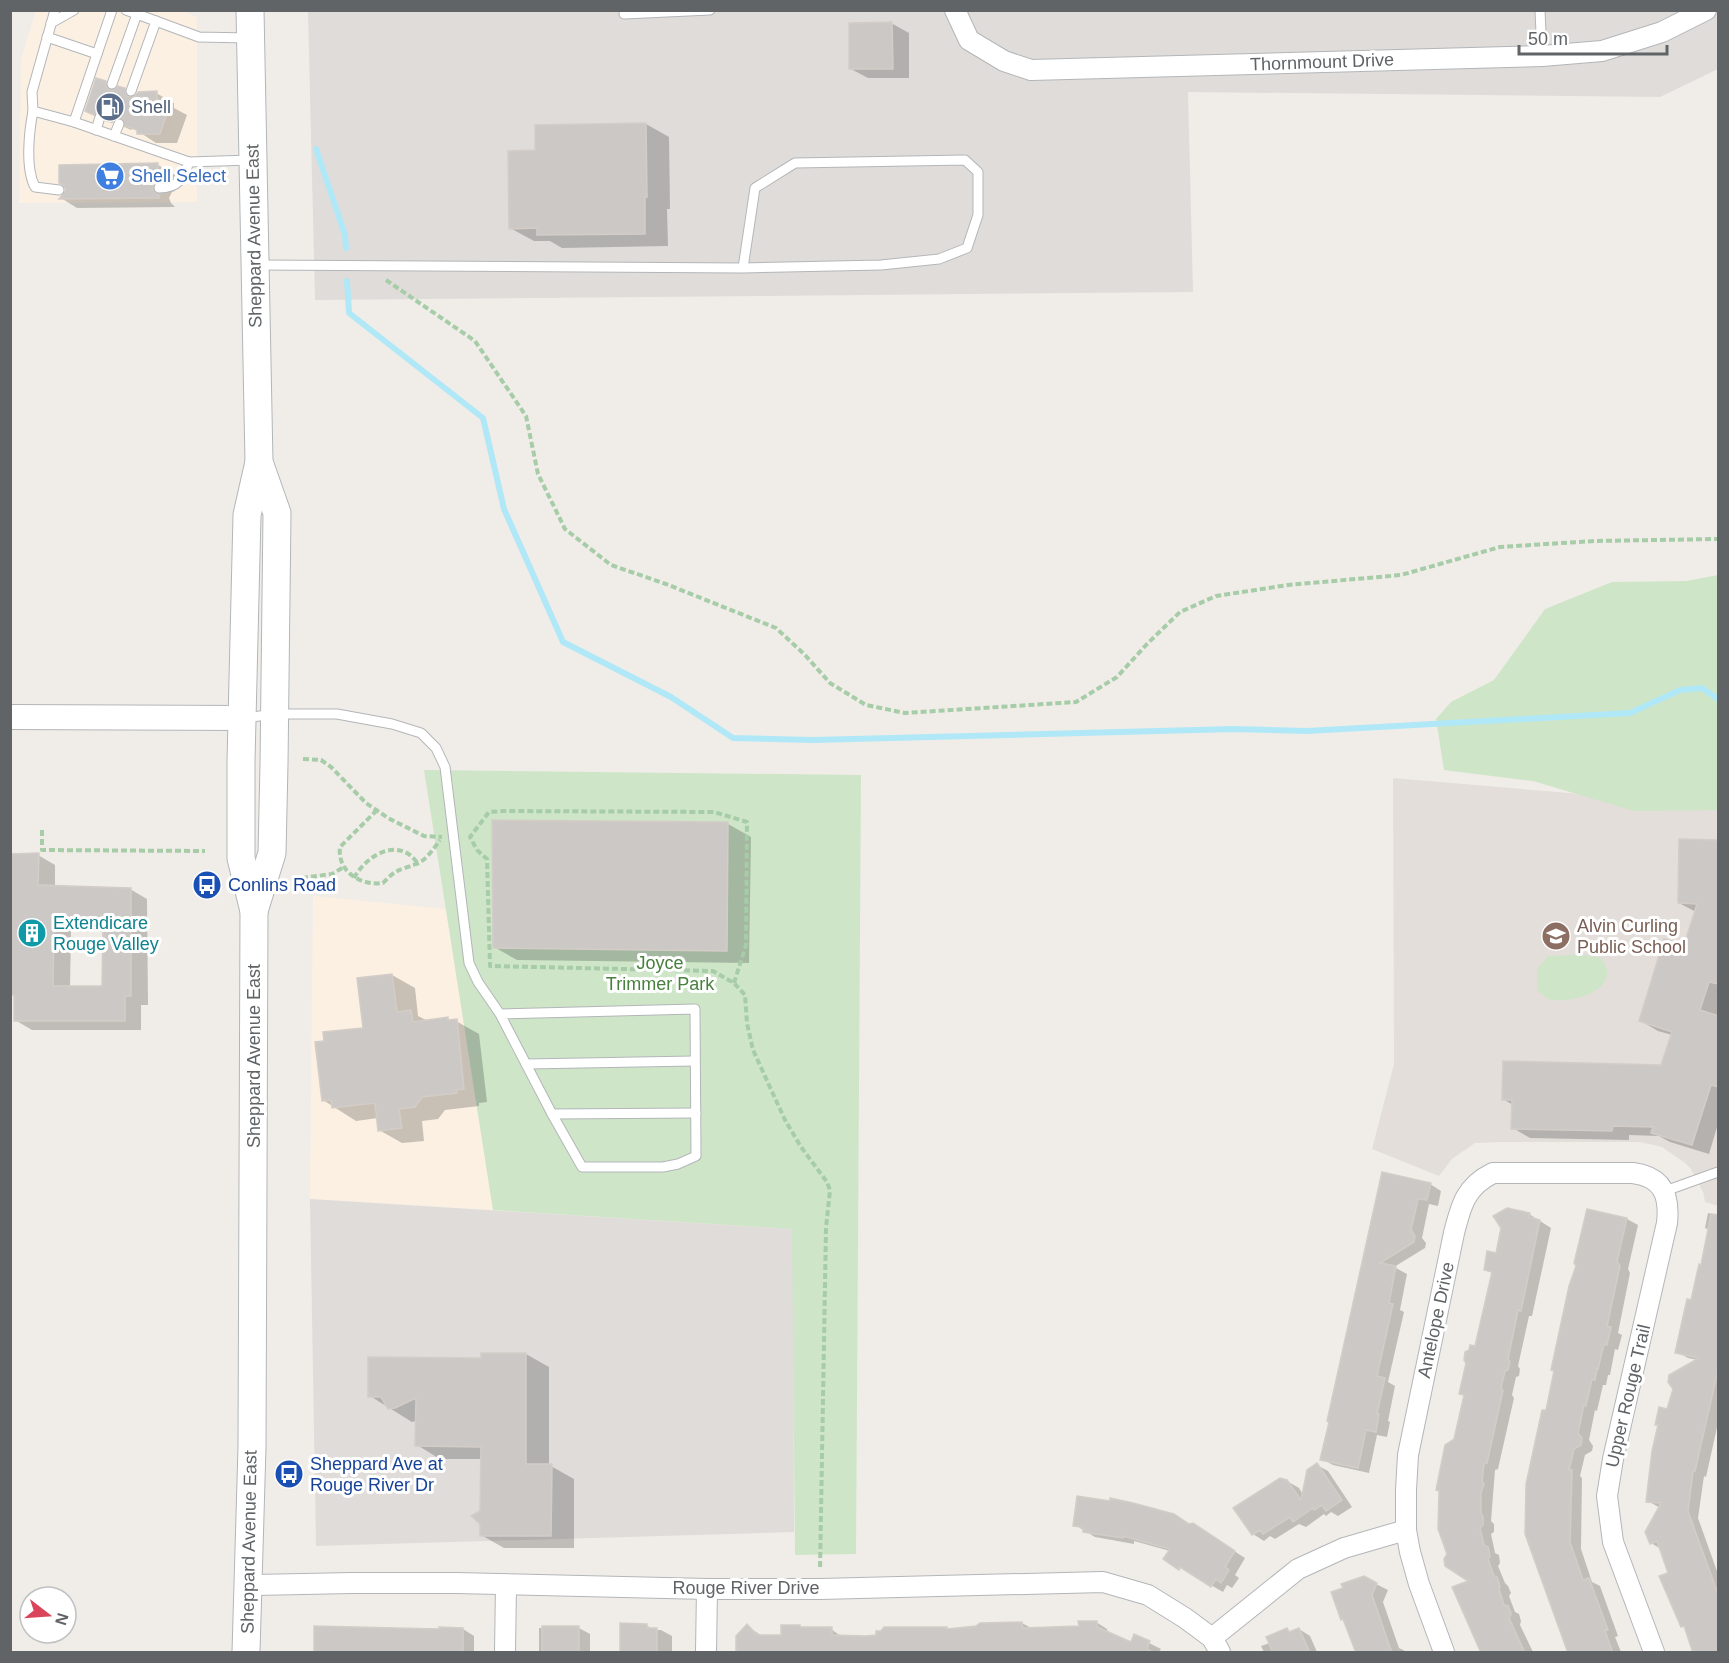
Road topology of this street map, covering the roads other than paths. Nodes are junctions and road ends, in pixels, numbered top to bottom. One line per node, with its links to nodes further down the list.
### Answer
1 (55, 10): 13 (lane)
2 (74, 10): 13 (lane)
3 (112, 10): 16 (lane)
4 (126, 10): 11 (lane)
5 (250, 10): 15 (main road, Sheppard Avenue East)
6 (710, 10): 10 (lane)
7 (955, 10): 17 (street, Thornmount Drive)
8 (1540, 10): 17 (lane)
9 (1706, 10): 17 (street, Thornmount Drive)
10 (624, 14)
11 (137, 15): 12 (lane); 18 (lane)
12 (156, 21): 15 (lane); 19 (lane)
13 (51, 23): 14 (lane)
14 (47, 37): 16 (lane); 20 (lane)
15 (250, 38): 26 (main road, Sheppard Avenue East)
16 (97, 54): 22 (lane)
17 (1542, 56)
18 (112, 84)
19 (131, 91)
20 (33, 111): 22 (lane); 29 (lane)
21 (100, 117): 24 (lane)
22 (74, 122): 24 (lane)
23 (119, 124): 25 (lane)
24 (96, 130): 25 (lane)
25 (114, 136): 27 (lane)
26 (252, 160): 27 (lane); 30 (main road, Sheppard Avenue East)
27 (189, 162): 28 (lane)
28 (159, 188)
29 (59, 190)
30 (256, 265): 31 (lane); 32 (main road, Sheppard Avenue East)
31 (743, 268): 31 (lane)
32 (259, 462): 33 (main road, Sheppard Avenue East); 35 (main road, Sheppard Avenue East)
33 (274, 714): 35 (lane); 36 (main road, Sheppard Avenue East); 37 (lane)
34 (10, 717): 35 (street)
35 (243, 718): 36 (main road, Sheppard Avenue East)
36 (254, 911): 46 (main road, Sheppard Avenue East)
37 (500, 1014): 38 (lane); 39 (lane)
38 (694, 1061): 39 (lane); 40 (lane)
39 (526, 1064): 41 (lane)
40 (696, 1113): 41 (lane); 41 (lane)
41 (552, 1114)
42 (1719, 1172): 43 (lane)
43 (1665, 1191): 44 (street, Antelope Drive); 53 (street, Upper Rouge Trail)
44 (1406, 1530): 48 (street); 52 (street, Antelope Drive)
45 (506, 1585): 46 (street, Rouge River Drive); 47 (street, Rouge River Drive); 50 (street)
46 (249, 1586): 49 (main road, Sheppard Avenue East)
47 (707, 1589): 48 (street, Rouge River Drive); 51 (street)
48 (1216, 1645)
49 (246, 1653)
50 (505, 1653)
51 (706, 1653)
52 (1444, 1653)
53 (1654, 1653)

